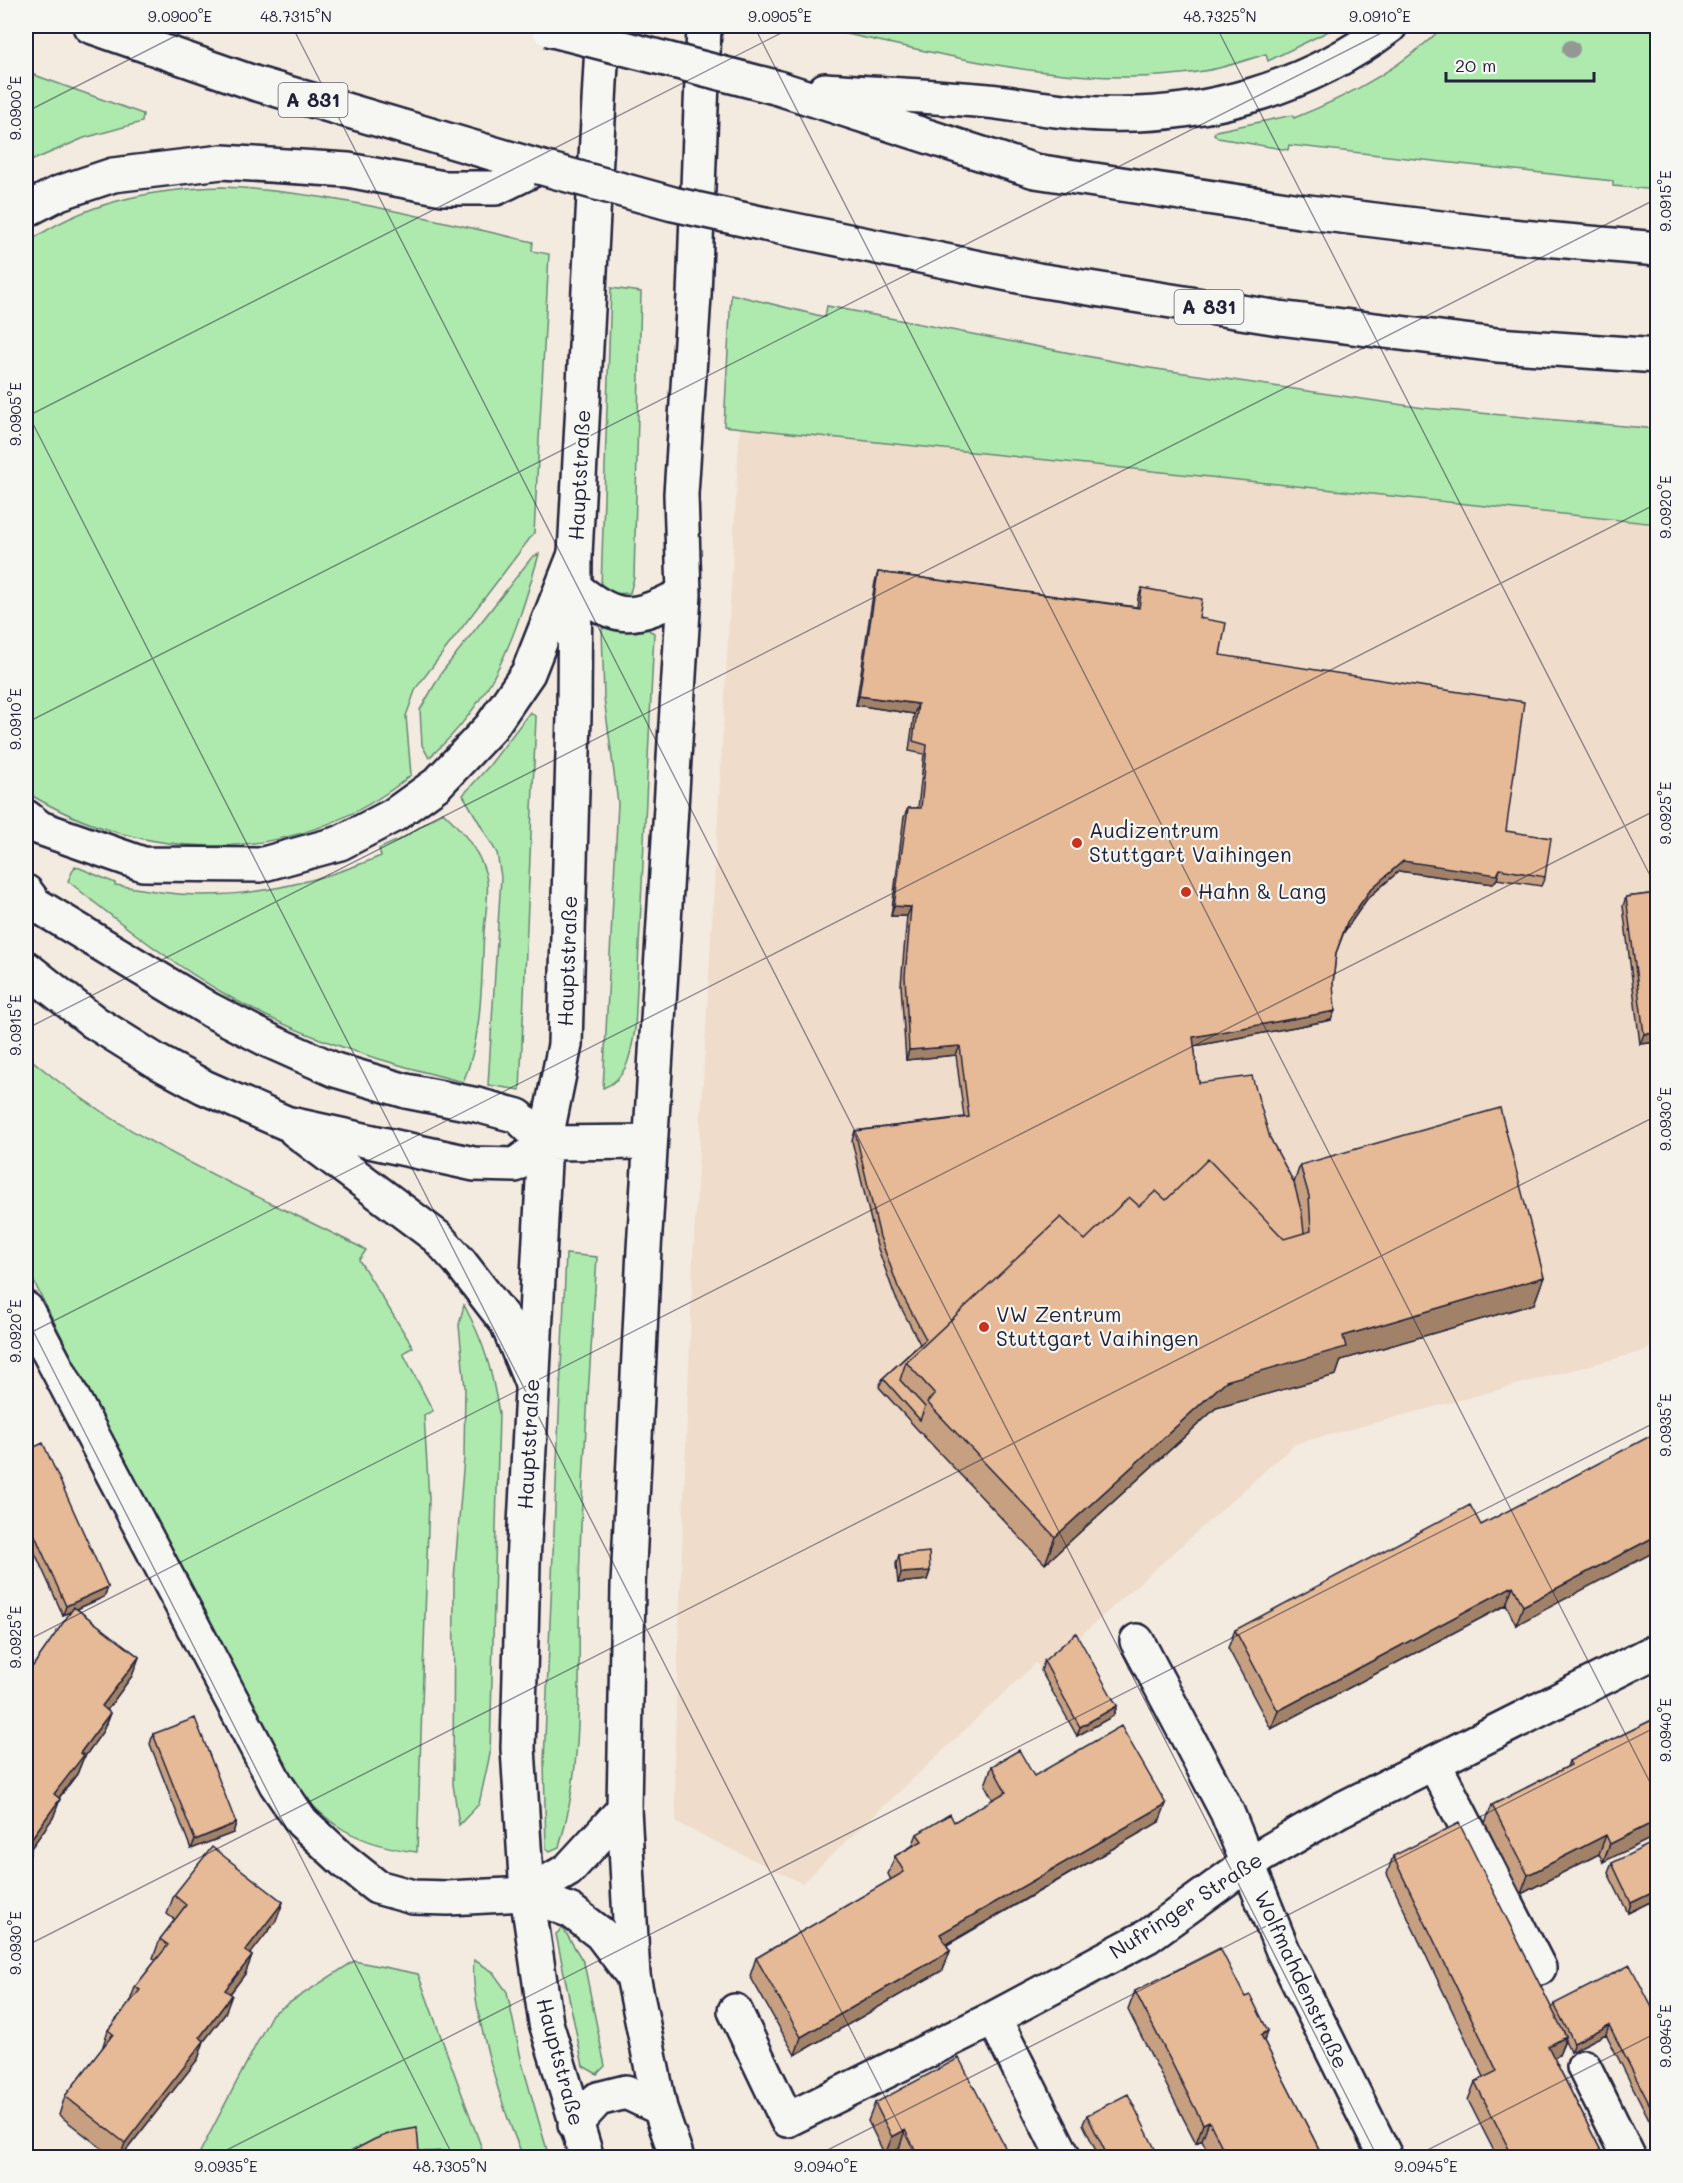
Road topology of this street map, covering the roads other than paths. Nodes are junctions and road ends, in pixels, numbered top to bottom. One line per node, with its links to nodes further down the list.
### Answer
1 (90, 26): 7 (main road, A 831)
2 (603, 26): 11 (main road, Hauptstraße)
3 (704, 26): 13 (main road)
4 (1390, 26): 6 (main road)
5 (543, 27): 6 (main road, bridge)
6 (775, 87): 9 (main road)
7 (539, 167): 8 (main road); 10 (main road, A 831, bridge)
8 (26, 210)
9 (1658, 249)
10 (1658, 356)
11 (575, 554): 12 (main road, Hauptstraße); 14 (main road)
12 (574, 587): 13 (main road); 19 (main road, Hauptstraße)
13 (684, 594): 18 (main road)
14 (26, 817)
15 (26, 892): 19 (main road)
16 (26, 968): 17 (main road)
17 (286, 1123): 19 (main road); 21 (main road)
18 (649, 1142): 19 (main road); 25 (main road)
19 (545, 1143): 21 (main road, Hauptstraße)
20 (26, 1310): 27 (main road)
21 (532, 1384): 27 (main road, Hauptstraße)
22 (1137, 1641): 26 (main road, Wolfmahdenstraße)
23 (1658, 1650): 24 (main road, Nufringer Straße)
24 (1434, 1763): 26 (main road, Nufringer Straße); 28 (main road)
25 (624, 1809): 27 (main road); 29 (main road)
26 (1247, 1864): 31 (main road, Nufringer Straße); 38 (main road, Wolfmahdenstraße)
27 (527, 1894): 29 (main road); 34 (main road, Hauptstraße)
28 (1539, 1968)
29 (633, 1976): 33 (main road)
30 (735, 2011): 31 (main road, Nufringer Straße)
31 (994, 2018): 37 (main road)
32 (1584, 2067): 39 (main road)
33 (660, 2108): 34 (main road); 36 (main road)
34 (576, 2124): 35 (main road, Hauptstraße)
35 (587, 2157)
36 (677, 2157)
37 (1064, 2157)
38 (1386, 2157)
39 (1629, 2157)

